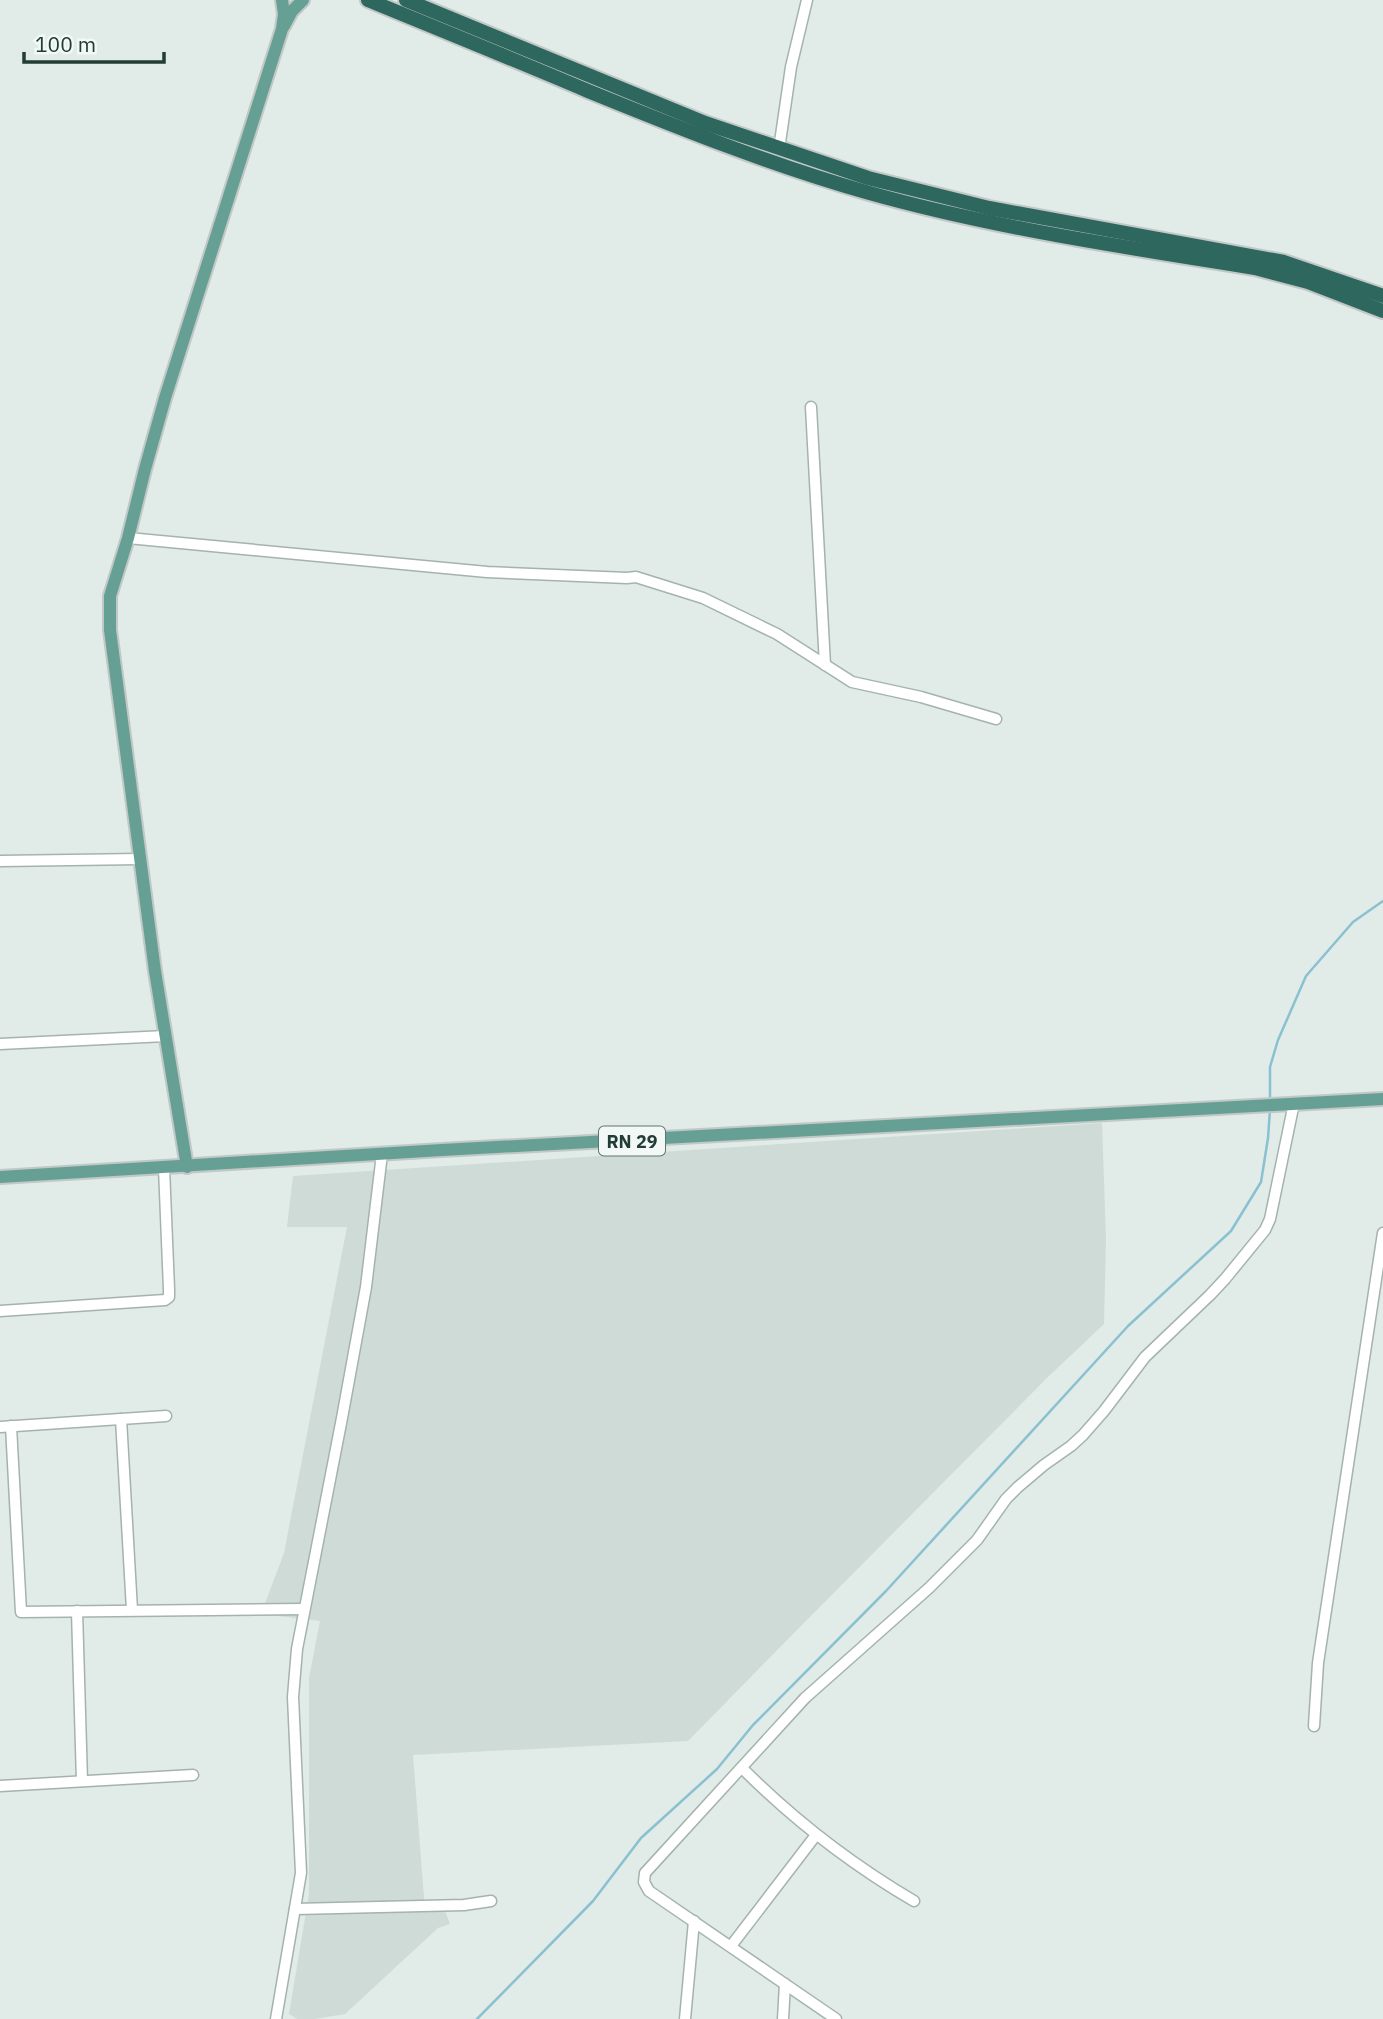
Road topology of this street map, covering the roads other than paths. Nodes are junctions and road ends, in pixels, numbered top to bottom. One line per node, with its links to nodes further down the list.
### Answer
1 (282, 0): 6 (main road)
2 (303, 0): 6 (main road)
3 (368, 0): 9 (highway)
4 (406, 0): 7 (highway)
5 (807, 0): 7 (street)
6 (282, 29): 11 (main road)
7 (779, 149): 8 (highway)
8 (1383, 296)
9 (1383, 311)
10 (811, 407): 12 (street)
11 (128, 538): 12 (street); 14 (main road)
12 (825, 665): 13 (street)
13 (996, 719)
14 (141, 859): 15 (street); 16 (main road)
15 (0, 861)
16 (166, 1036): 17 (street); 21 (main road)
17 (0, 1044)
18 (1383, 1099): 19 (main road, RN 29)
19 (1294, 1103): 20 (main road, RN 29); 33 (street)
20 (382, 1154): 21 (main road, RN 29); 29 (street)
21 (187, 1167): 22 (main road, RN 29)
22 (164, 1168): 23 (main road, RN 29); 25 (street)
23 (0, 1177)
24 (1383, 1233): 32 (street)
25 (0, 1311)
26 (166, 1416): 27 (street)
27 (121, 1419): 28 (street); 30 (street)
28 (5, 1426): 31 (street)
29 (304, 1609): 30 (street); 40 (street)
30 (132, 1610): 31 (street)
31 (77, 1611): 35 (street)
32 (1314, 1726)
33 (742, 1768): 37 (street); 41 (street)
34 (193, 1775): 35 (street)
35 (82, 1781): 36 (street)
36 (0, 1786)
37 (816, 1835): 39 (street); 42 (street)
38 (491, 1900): 40 (street)
39 (914, 1901)
40 (295, 1909): 45 (street)
41 (694, 1920): 42 (street); 46 (street)
42 (731, 1946): 43 (street)
43 (785, 1984): 44 (street); 47 (street)
44 (824, 2015): 48 (street)
45 (276, 2019)
46 (685, 2019)
47 (783, 2019)
48 (836, 2019)

